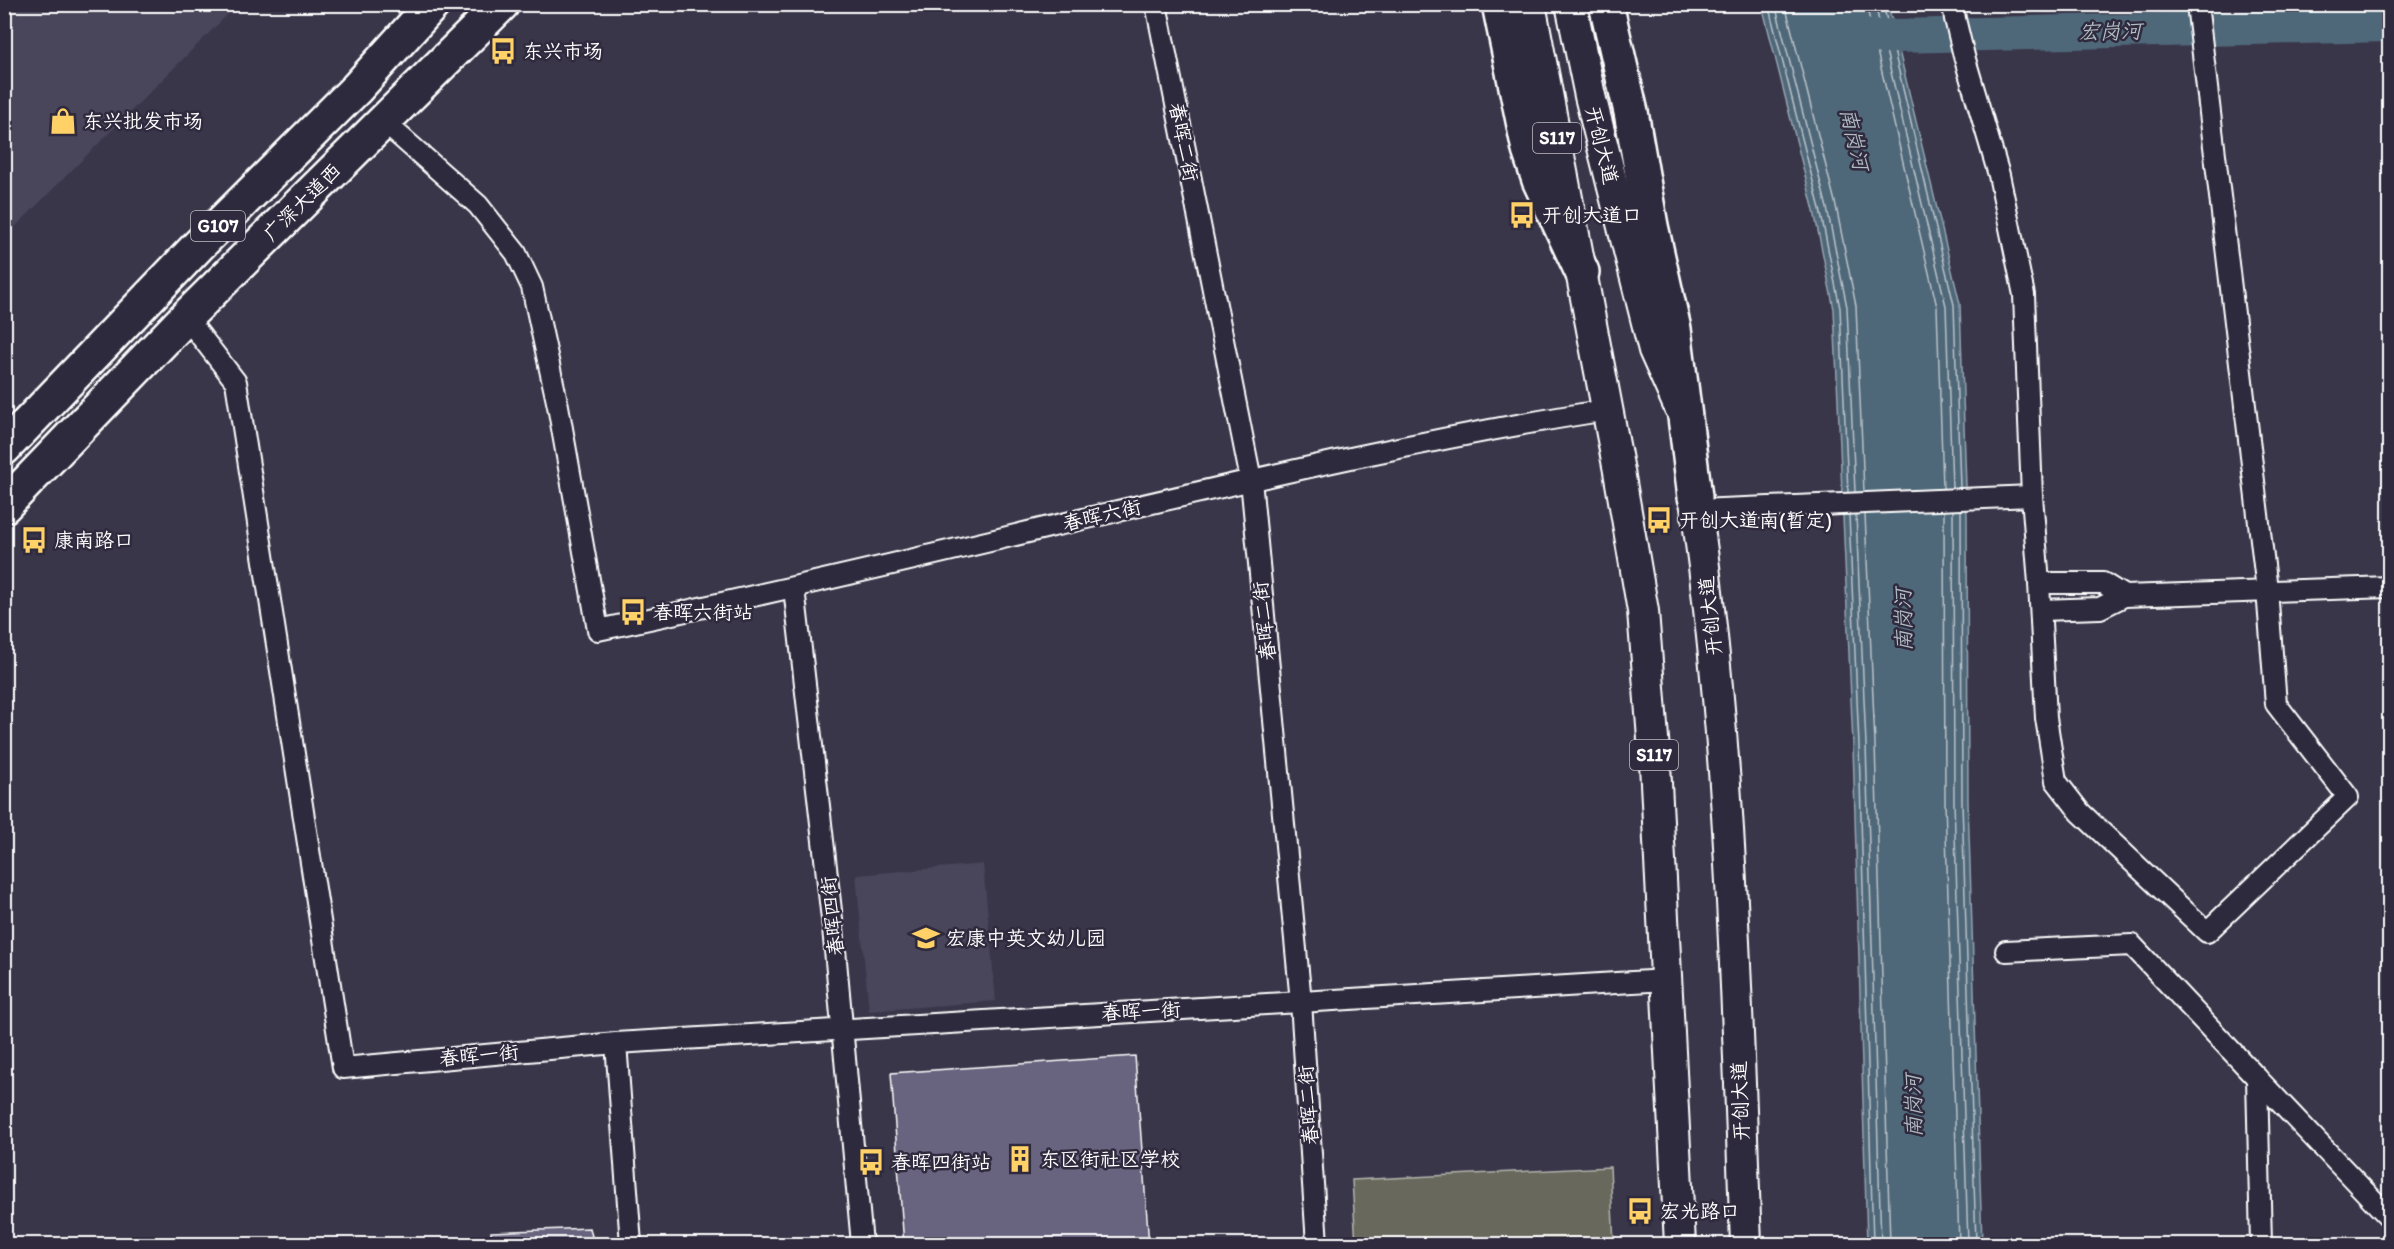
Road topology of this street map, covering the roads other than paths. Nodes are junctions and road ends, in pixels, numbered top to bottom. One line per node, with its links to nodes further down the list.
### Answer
1 (434, 4): 14 (highway, G107)
2 (502, 4): 10 (highway, 广深大道西 / G107)
3 (1156, 4): 15 (street, 春晖二街)
4 (1499, 4): 11 (highway)
5 (1530, 4): 11 (main road, 开创大道 / S117)
6 (1571, 4): 17 (main road, 开创大道 / S117)
7 (1606, 4): 17 (highway)
8 (2198, 6): 22 (street)
9 (1954, 12): 16 (street)
10 (384, 122): 12 (highway, 广深大道西 / G107); 21 (street, 春晖六街)
11 (1582, 272): 13 (main road, 开创大道 / S117)
12 (186, 316): 18 (highway, 广深大道西 / G107); 29 (street, 春晖一街)
13 (1607, 410): 15 (street, 春晖六街); 26 (main road, 开创大道 / S117)
14 (4, 448)
15 (1251, 480): 21 (street, 春晖六街); 27 (street, 春晖二街)
16 (2032, 496): 17 (street); 19 (street)
17 (1696, 503): 36 (main road, 开创大道 / S117)
18 (4, 506)
19 (2039, 583): 23 (street); 24 (street)
20 (2390, 587): 22 (street)
21 (794, 588): 28 (street, 春晖四街)
22 (2266, 590): 23 (street); 24 (street)
23 (2124, 596): 24 (street)
24 (2041, 610)
25 (2006, 951): 30 (street)
26 (1666, 980): 27 (street, 春晖一街); 35 (main road, 开创大道 / S117)
27 (1301, 1002): 28 (street, 春晖一街); 34 (street, 春晖二街)
28 (843, 1029): 29 (street, 春晖一街); 33 (street, 春晖四街)
29 (616, 1043): 32 (street)
30 (2257, 1078): 31 (street); 37 (street)
31 (2390, 1218)
32 (631, 1245)
33 (862, 1245)
34 (1317, 1245)
35 (1680, 1245)
36 (1746, 1245)
37 (2261, 1245)

